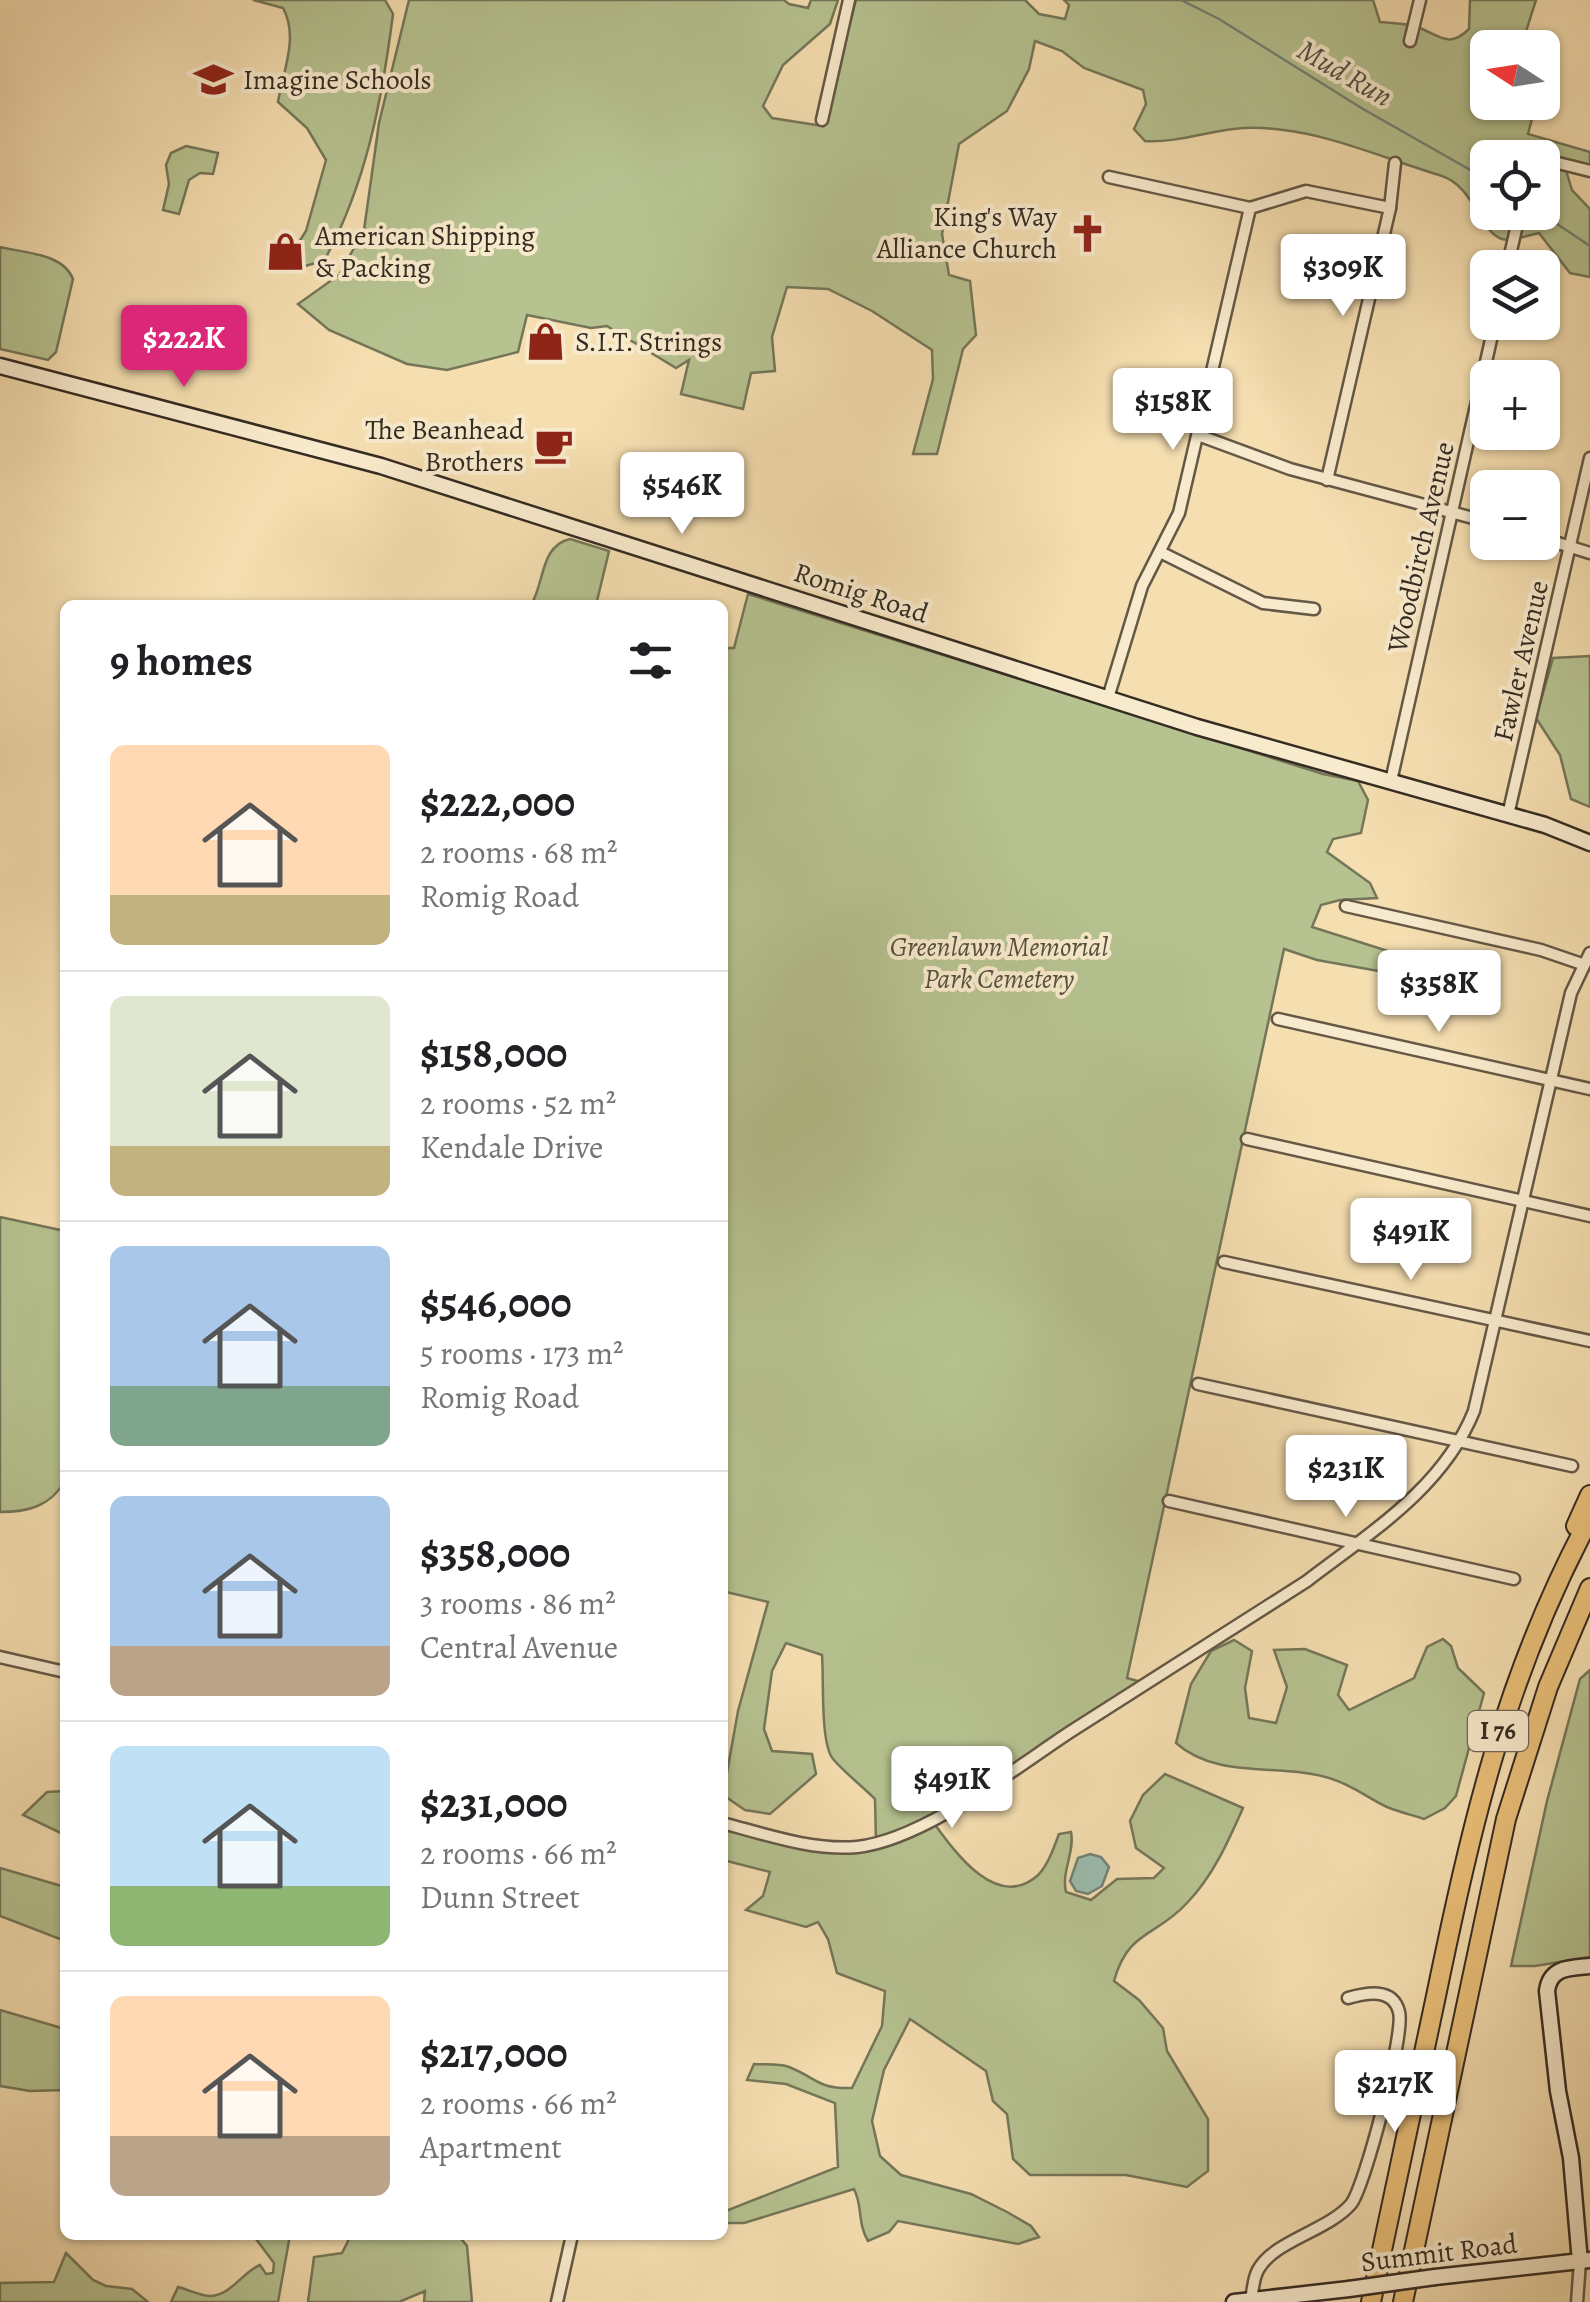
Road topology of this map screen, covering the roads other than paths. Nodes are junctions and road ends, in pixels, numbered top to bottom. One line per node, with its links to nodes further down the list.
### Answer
1 (849, 0): 4 (street)
2 (1420, 0): 3 (street)
3 (1410, 41)
4 (822, 120)
5 (1396, 163): 10 (street)
6 (1560, 164): 7 (street)
7 (1590, 171)
8 (1109, 177): 9 (street)
9 (1250, 208): 10 (street); 13 (street)
10 (1390, 208): 15 (street)
11 (1491, 340): 16 (street, Woodbirch Avenue)
12 (0, 366): 23 (street, Romig Road)
13 (1198, 435): 15 (street); 20 (street)
14 (1590, 458): 19 (street, Fawler Avenue)
15 (1327, 480): 16 (street)
16 (1452, 511): 17 (street); 24 (street, Woodbirch Avenue)
17 (1470, 516)
18 (1560, 543): 19 (street)
19 (1570, 546): 21 (street); 25 (street, Fawler Avenue)
20 (1160, 552): 22 (street); 23 (street)
21 (1590, 552)
22 (1314, 609)
23 (1108, 698): 24 (street, Romig Road)
24 (1391, 781): 25 (street, Romig Road)
25 (1508, 815): 26 (street, Romig Road)
26 (1589, 842)
27 (1346, 906): 29 (street)
28 (1590, 954): 29 (street)
29 (1582, 964): 31 (street)
30 (1278, 1019): 31 (street)
31 (1551, 1079): 32 (street); 34 (street)
32 (1590, 1089)
33 (1247, 1139): 34 (street)
34 (1523, 1202): 35 (street); 37 (street)
35 (1590, 1216)
36 (1224, 1262): 37 (street)
37 (1496, 1322): 38 (street); 40 (street)
38 (1590, 1341)
39 (1198, 1384): 40 (street)
40 (1462, 1442): 41 (street); 45 (street)
41 (1572, 1466)
42 (1590, 1495): 48 (highway)
43 (1169, 1501): 45 (street)
44 (1590, 1518): 48 (highway, I 76)
45 (1358, 1543): 46 (street); 51 (street)
46 (1514, 1579)
47 (1590, 1588): 60 (highway, I 76)
48 (1546, 1608): 59 (highway, I 76)
49 (0, 1657): 50 (street)
50 (60, 1671)
51 (728, 1824)
52 (1590, 1966): 55 (street)
53 (1348, 1998): 56 (street)
54 (571, 2240): 57 (street)
55 (1585, 2261): 56 (street, Summit Road, bridge); 61 (street)
56 (1251, 2300): 58 (street, Summit Road)
57 (558, 2302)
58 (1234, 2302)
59 (1371, 2302)
60 (1402, 2302)
61 (1577, 2302)

